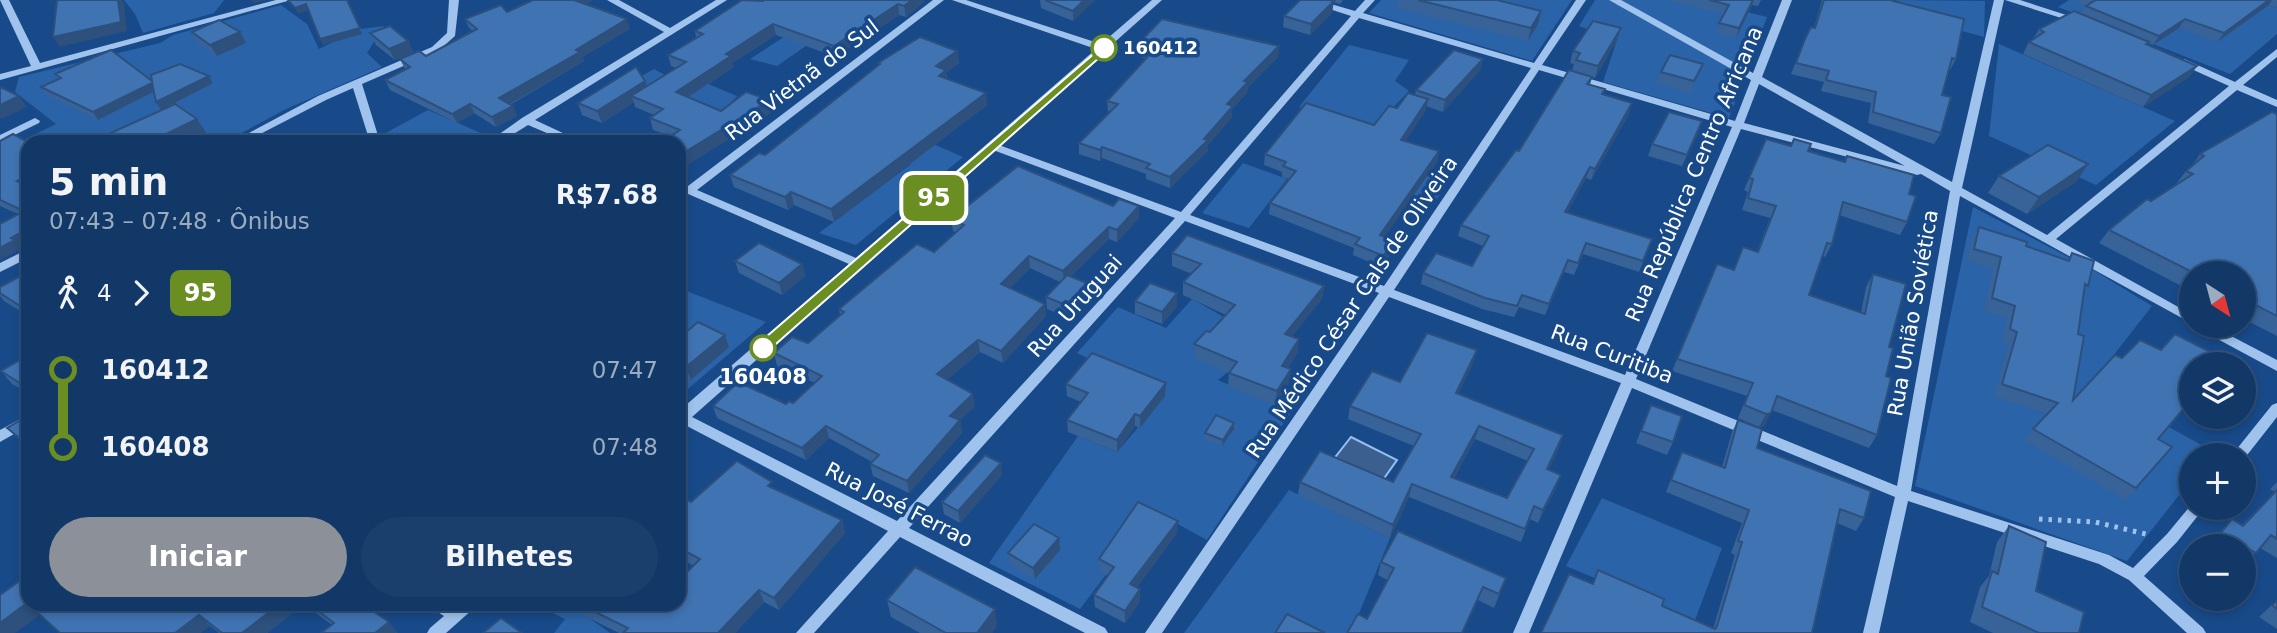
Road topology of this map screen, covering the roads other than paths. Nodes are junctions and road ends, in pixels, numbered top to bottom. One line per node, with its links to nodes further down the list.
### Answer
1 (4, 0): 24 (street)
2 (286, 0): 24 (street)
3 (454, 0): 28 (street)
4 (612, 0): 20 (street)
5 (722, 0): 20 (street)
6 (939, 0): 41 (street, Rua Vietnã do Sul)
7 (957, 0): 21 (street)
8 (1157, 0): 21 (street)
9 (1307, 0): 18 (street)
10 (1370, 0): 18 (street, Rua Uruguai)
11 (1581, 0): 25 (street, Rua Médico César Cals de Oliveira)
12 (1614, 0): 27 (street)
13 (1787, 0): 27 (street, Rua República Centro Africana)
14 (1999, 0): 43 (street, Rua União Soviética)
15 (2010, 0): 17 (street)
16 (2053, 0): 17 (street)
17 (2042, 8): 19 (street)
18 (1357, 14): 25 (street); 44 (street, Rua Uruguai)
19 (2095, 26)
20 (670, 32): 31 (street)
21 (1104, 48): 39 (street)
22 (2277, 52): 29 (street)
23 (2167, 55): 29 (street)
24 (37, 67): 26 (street)
25 (1537, 67): 33 (street); 49 (street, Rua Médico César Cals de Oliveira)
26 (0, 77)
27 (1756, 78): 33 (street, Rua República Centro Africana); 40 (street)
28 (357, 84): 34 (street); 35 (street)
29 (2235, 86): 30 (street); 45 (street)
30 (2277, 104)
31 (526, 120): 36 (street); 37 (street)
32 (35, 121): 38 (street)
33 (1738, 125): 40 (street); 53 (street, Rua República Centro Africana)
34 (251, 135)
35 (373, 135)
36 (504, 135)
37 (561, 135)
38 (0, 139)
39 (992, 146): 44 (street, Rua Curitiba); 47 (street)
40 (1935, 177): 43 (street)
41 (686, 187)
42 (686, 189): 47 (street)
43 (1956, 189): 45 (street); 60 (street, Rua União Soviética)
44 (1184, 215): 49 (street, Rua Curitiba); 62 (street, Rua Uruguai)
45 (2048, 240): 50 (street)
46 (21, 257): 48 (street)
47 (860, 264): 55 (street)
48 (0, 268)
49 (1387, 291): 53 (street, Rua Curitiba); 70 (street, Rua Médico César Cals de Oliveira)
50 (2179, 312)
51 (2225, 338): 52 (street)
52 (2277, 366)
53 (1628, 381): 60 (street, Rua Curitiba); 71 (street, Rua República Centro Africana)
54 (2277, 408): 59 (street)
55 (686, 413)
56 (686, 421): 62 (street, Rua José Ferrao)
57 (21, 424): 58 (street)
58 (0, 437)
59 (2249, 443)
60 (1903, 494): 63 (street, Rua Curitiba); 72 (street, Rua União Soviética)
61 (2187, 520): 63 (street)
62 (899, 528): 68 (street, Rua Uruguai); 69 (street, Rua José Ferrao)
63 (2134, 576): 73 (street, Rua Curitiba)
64 (449, 611): 66 (street)
65 (460, 611): 66 (street)
66 (455, 615): 67 (street)
67 (435, 633)
68 (804, 633)
69 (1100, 633)
70 (1153, 633)
71 (1521, 633)
72 (1871, 633)
73 (2198, 633)

